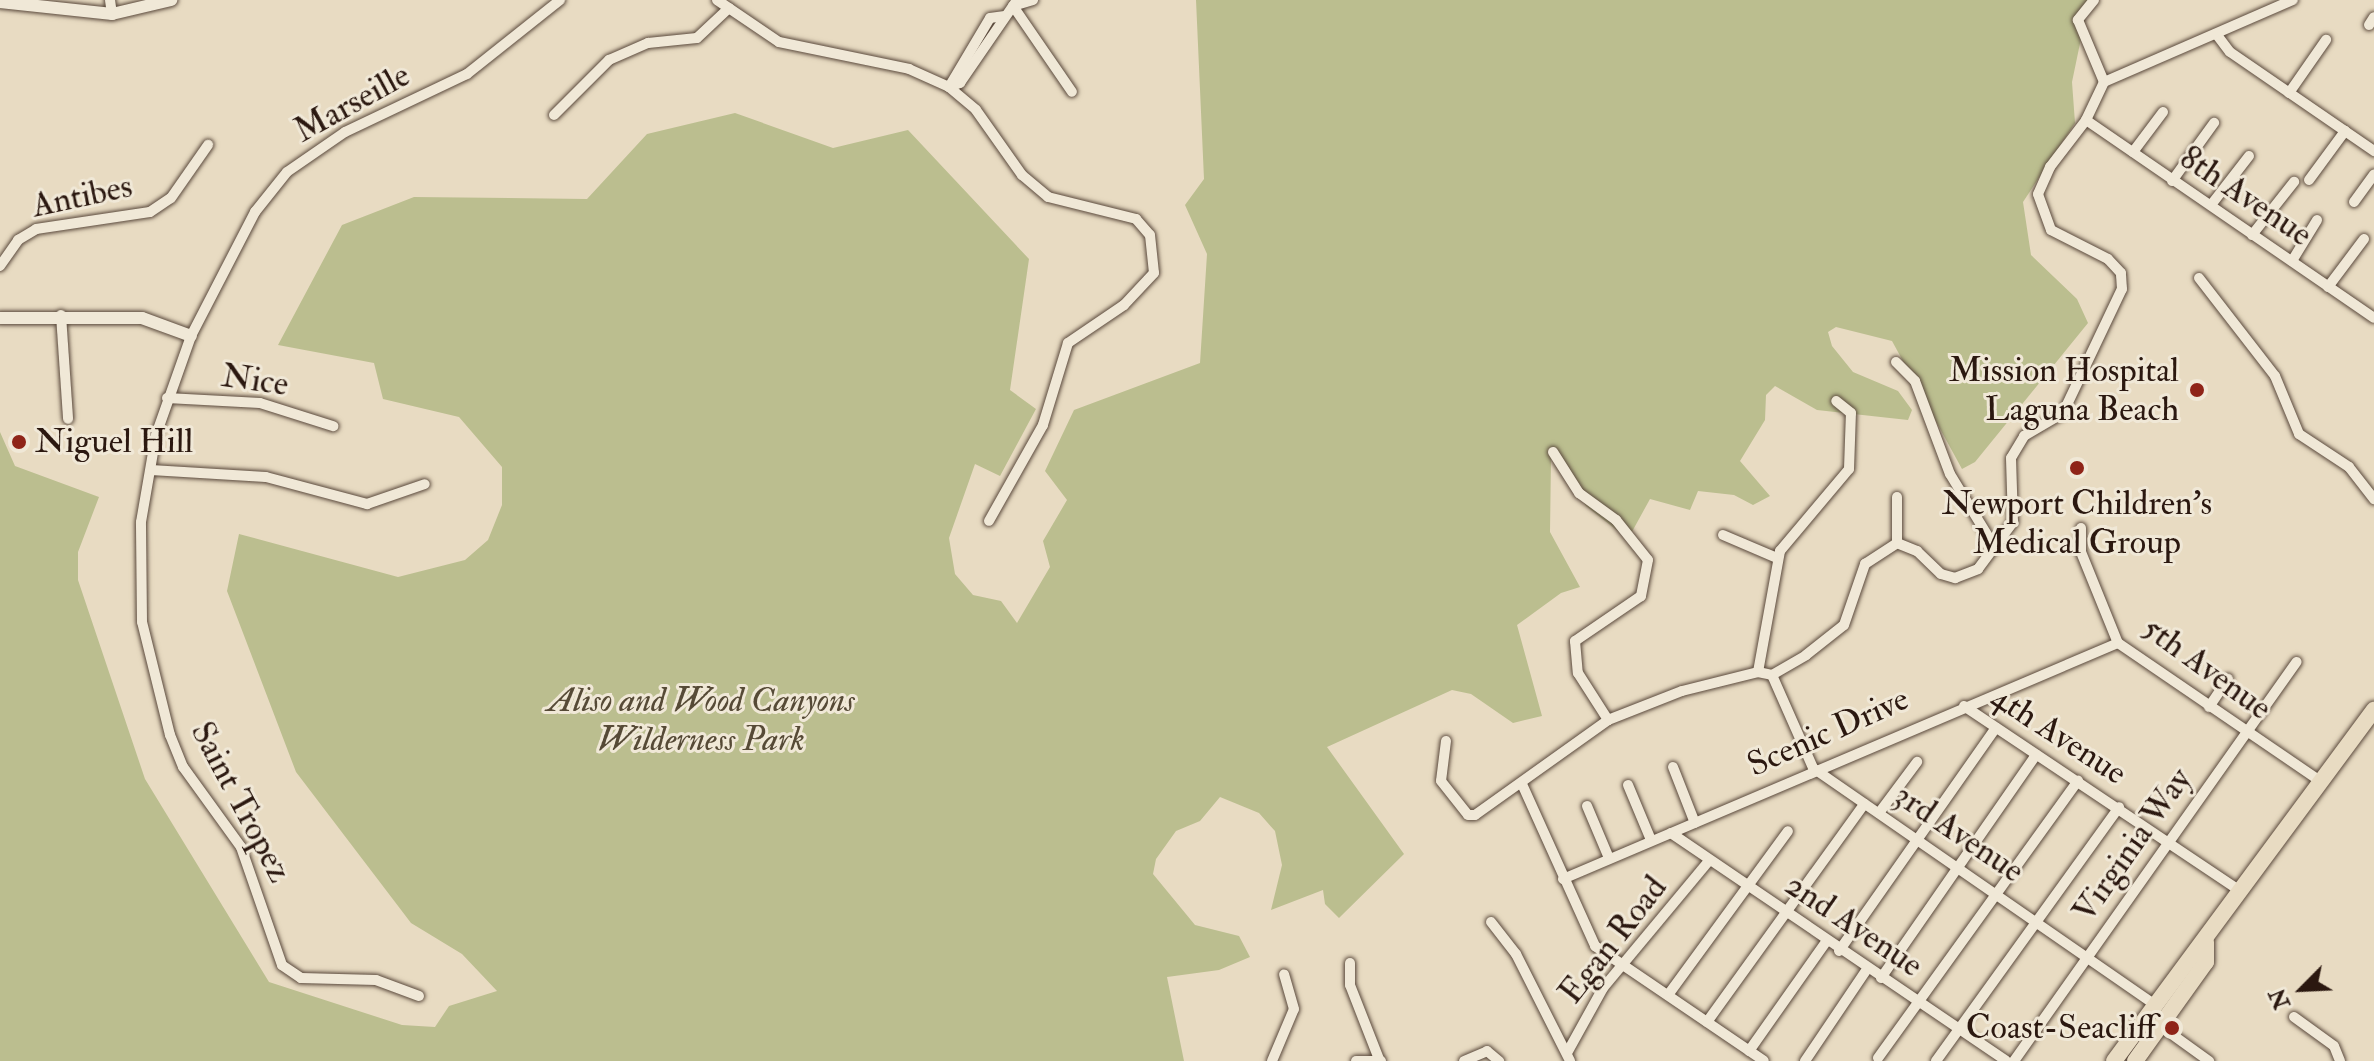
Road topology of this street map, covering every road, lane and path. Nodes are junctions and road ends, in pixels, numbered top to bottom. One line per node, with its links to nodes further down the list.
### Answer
1 (110, 0): 12 (street)
2 (171, 0): 12 (street)
3 (560, 0): 44 (street, Marseille)
4 (717, 0): 11 (street)
5 (1033, 0): 10 (street)
6 (2094, 0): 15 (street)
7 (2293, 0): 13 (street)
8 (0, 2): 9 (street)
9 (38, 3): 12 (street)
10 (1015, 3): 16 (street); 17 (street)
11 (729, 8): 16 (street); 20 (street)
12 (112, 14)
13 (2217, 35): 15 (street); 18 (street)
14 (2326, 40): 18 (street)
15 (2104, 82): 21 (street)
16 (949, 87): 55 (street)
17 (1072, 92)
18 (2289, 93): 23 (street)
19 (2163, 112): 26 (street)
20 (554, 115)
21 (2086, 120): 26 (street, 8th Avenue); 59 (street)
22 (2214, 123): 30 (street)
23 (2345, 131): 25 (street); 29 (street)
24 (208, 145): 38 (street, Antibes)
25 (2373, 146)
26 (2133, 152): 30 (street, 8th Avenue)
27 (2249, 156): 33 (street)
28 (2374, 174): 32 (street)
29 (2309, 180)
30 (2172, 181): 33 (street, 8th Avenue)
31 (2294, 182): 35 (street)
32 (2354, 202)
33 (2211, 205): 35 (street, 8th Avenue)
34 (2317, 220): 37 (street)
35 (2252, 235): 37 (street, 8th Avenue)
36 (2364, 239): 40 (street)
37 (2292, 261): 40 (street, 8th Avenue)
38 (0, 266)
39 (2199, 278): 54 (street)
40 (2328, 287): 43 (street, 8th Avenue)
41 (61, 315): 42 (street); 44 (street); 48 (street)
42 (0, 318)
43 (2374, 318)
44 (191, 336): 46 (street, Saint Tropez)
45 (1896, 362): 59 (street)
46 (167, 398): 49 (street, Nice); 51 (street, Saint Tropez)
47 (1836, 401): 60 (street)
48 (68, 419)
49 (333, 426)
50 (1553, 452): 69 (street)
51 (151, 470): 52 (street); 110 (street, Saint Tropez)
52 (425, 484)
53 (1897, 497): 58 (street)
54 (2374, 499)
55 (989, 521)
56 (2081, 528): 61 (street, 5th Avenue)
57 (1723, 535): 60 (street)
58 (1897, 543): 59 (street); 64 (street)
59 (1994, 546)
60 (1777, 558): 63 (street)
61 (2118, 643): 66 (street, Scenic Drive); 67 (street, 5th Avenue)
62 (2296, 662): 71 (street, Virginia Way)
63 (1758, 672): 64 (street); 69 (street)
64 (1772, 675): 76 (street)
65 (2228, 679): 67 (street)
66 (1964, 706): 70 (street, 4th Avenue); 76 (street, Scenic Drive)
67 (2209, 707): 71 (street, 5th Avenue)
68 (2374, 710): 78 (highway)
69 (1608, 720): 79 (street)
70 (1996, 728): 73 (street, 4th Avenue); 88 (street)
71 (2246, 732): 78 (street, 5th Avenue); 90 (street, Virginia Way)
72 (1446, 741): 79 (street)
73 (2036, 755): 77 (street, 4th Avenue); 93 (street)
74 (1917, 762): 84 (street)
75 (1673, 767): 85 (street)
76 (1813, 768): 81 (street, 3rd Avenue); 85 (street, Scenic Drive)
77 (2078, 781): 83 (street, 4th Avenue); 96 (street)
78 (2322, 782): 97 (highway)
79 (1522, 784): 94 (street)
80 (1628, 785): 89 (street)
81 (1864, 804): 84 (street, 3rd Avenue); 98 (street)
82 (1587, 806): 91 (street)
83 (2119, 807): 90 (street, 4th Avenue); 99 (street)
84 (1879, 813): 88 (street, 3rd Avenue)
85 (1695, 823): 87 (street, Scenic Drive)
86 (1788, 831): 95 (street)
87 (1671, 833): 89 (street, Scenic Drive); 92 (street, 2nd Avenue)
88 (1918, 838): 93 (street, 3rd Avenue); 102 (street)
89 (1651, 840): 91 (street, Scenic Drive)
90 (2169, 841): 97 (street, 4th Avenue); 103 (street, Virginia Way)
91 (1609, 858): 94 (street, Scenic Drive)
92 (1708, 862): 95 (street, 2nd Avenue); 105 (street, Egan Road)
93 (1960, 865): 96 (street, 3rd Avenue); 108 (street)
94 (1563, 879): 105 (street)
95 (1751, 889): 98 (street, 2nd Avenue); 109 (street)
96 (1997, 891): 99 (street, 3rd Avenue); 112 (street)
97 (2242, 892): 111 (highway)
98 (1786, 915): 101 (street, 2nd Avenue); 114 (street)
99 (2037, 919): 103 (street, 3rd Avenue); 116 (street)
100 (1491, 922): 118 (street)
101 (1826, 942): 102 (street, 2nd Avenue); 117 (street)
102 (1839, 951): 106 (street, 2nd Avenue)
103 (2088, 956): 111 (street, 3rd Avenue); 129 (street, Virginia Way)
104 (1350, 963): 120 (street)
105 (1627, 966): 109 (street); 118 (street, Egan Road)
106 (1867, 969): 108 (street, 2nd Avenue); 126 (street)
107 (1284, 974): 121 (street)
108 (1881, 978): 112 (street, 2nd Avenue)
109 (1668, 995): 114 (street)
110 (419, 996)
111 (2163, 1001): 115 (highway); 130 (highway); 131 (highway)
112 (1918, 1002): 116 (street, 2nd Avenue); 119 (street)
113 (2294, 1017): 134 (street)
114 (1707, 1022): 117 (street)
115 (2159, 1025): 132 (highway); 133 (street)
116 (1958, 1028): 127 (street); 128 (street, 2nd Avenue)
117 (1749, 1051): 125 (street)
118 (1568, 1057)
119 (1878, 1058)
120 (1380, 1060): 122 (street)
121 (1272, 1061)
122 (1356, 1061)
123 (1464, 1061): 124 (street)
124 (1499, 1061)
125 (1764, 1061)
126 (1805, 1061)
127 (1936, 1061)
128 (2006, 1061)
129 (2014, 1061)
130 (2114, 1061)
131 (2127, 1061)
132 (2135, 1061)
133 (2209, 1061)
134 (2340, 1061)

